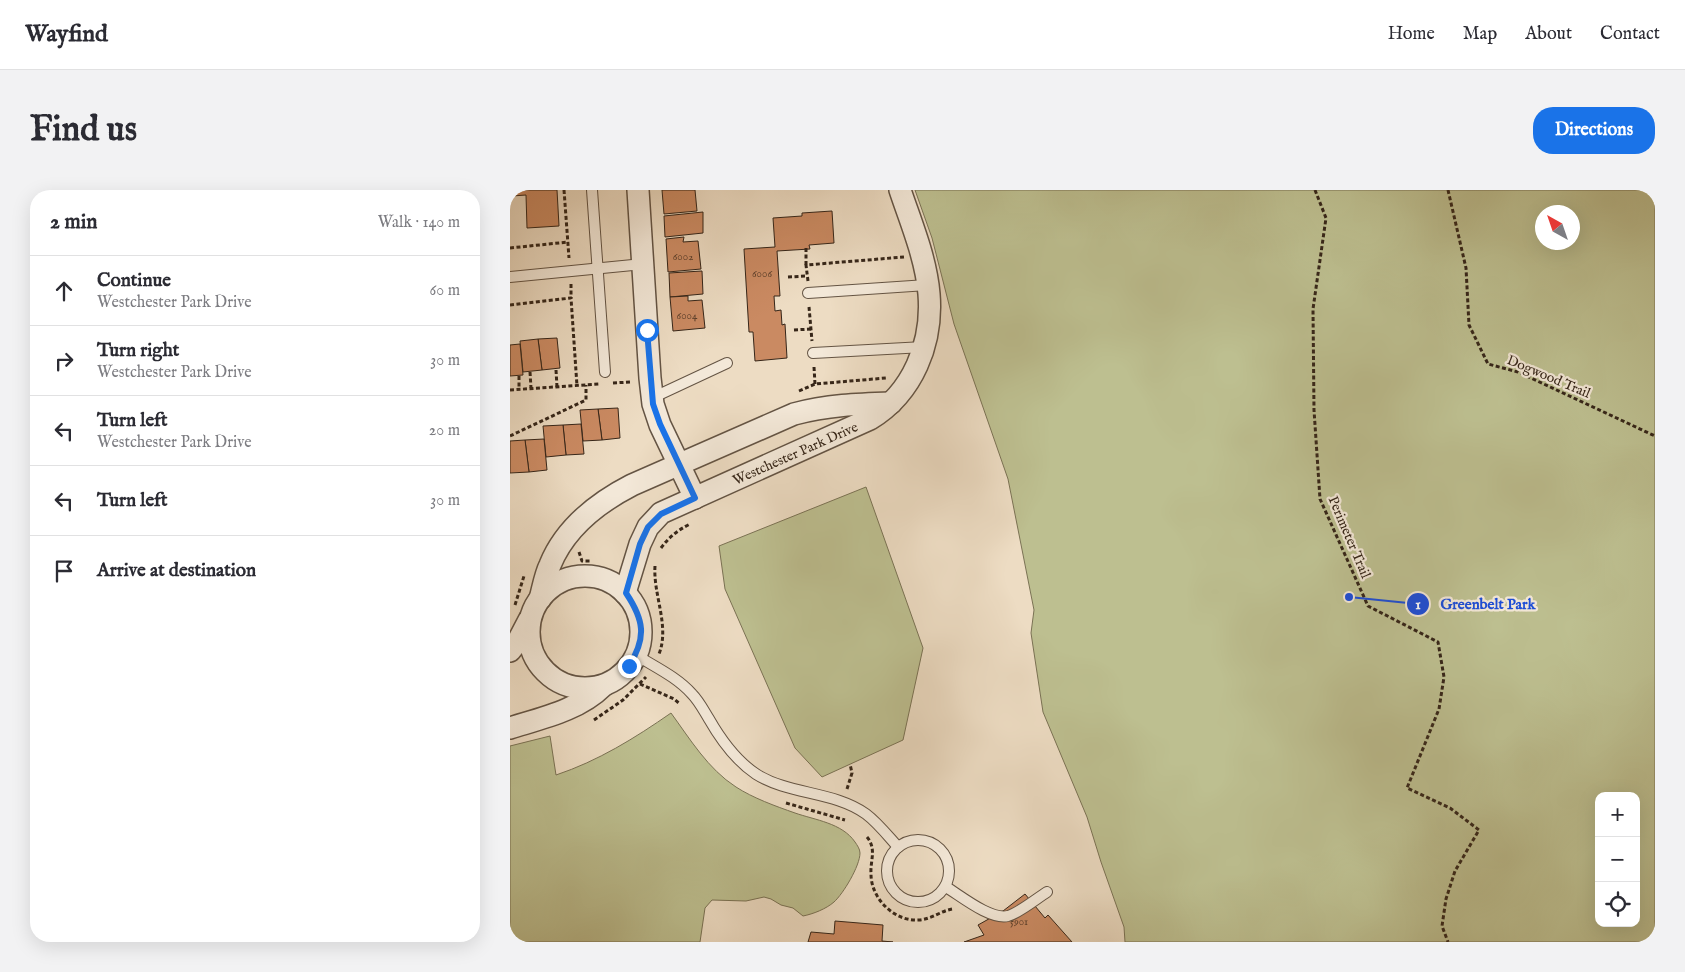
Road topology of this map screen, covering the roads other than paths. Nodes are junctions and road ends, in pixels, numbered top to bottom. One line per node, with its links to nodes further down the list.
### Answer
1 (592, 190): 5 (lane)
2 (638, 190): 4 (street)
3 (900, 190): 7 (street, Westchester Park Drive)
4 (643, 264): 5 (lane); 13 (street)
5 (598, 269): 6 (lane); 12 (lane)
6 (510, 276)
7 (928, 285): 8 (lane); 9 (street, Westchester Park Drive)
8 (808, 293)
9 (924, 347): 10 (lane); 14 (street, Westchester Park Drive)
10 (813, 353)
11 (727, 363): 13 (lane)
12 (605, 372)
13 (652, 398): 15 (street)
14 (891, 403): 15 (street, Westchester Park Drive); 16 (street, Westchester Park Drive)
15 (679, 464): 16 (street); 18 (street, Westchester Park Drive)
16 (695, 498): 17 (street, Westchester Park Drive)
17 (626, 593): 18 (street); 20 (street)
18 (529, 606): 19 (street, Westchester Park Drive); 21 (street)
19 (510, 650)
20 (645, 660): 21 (street); 23 (lane)
21 (605, 684): 22 (street)
22 (510, 728)
23 (898, 847): 24 (lane); 24 (lane)
24 (946, 887): 25 (lane)
25 (1047, 892)

